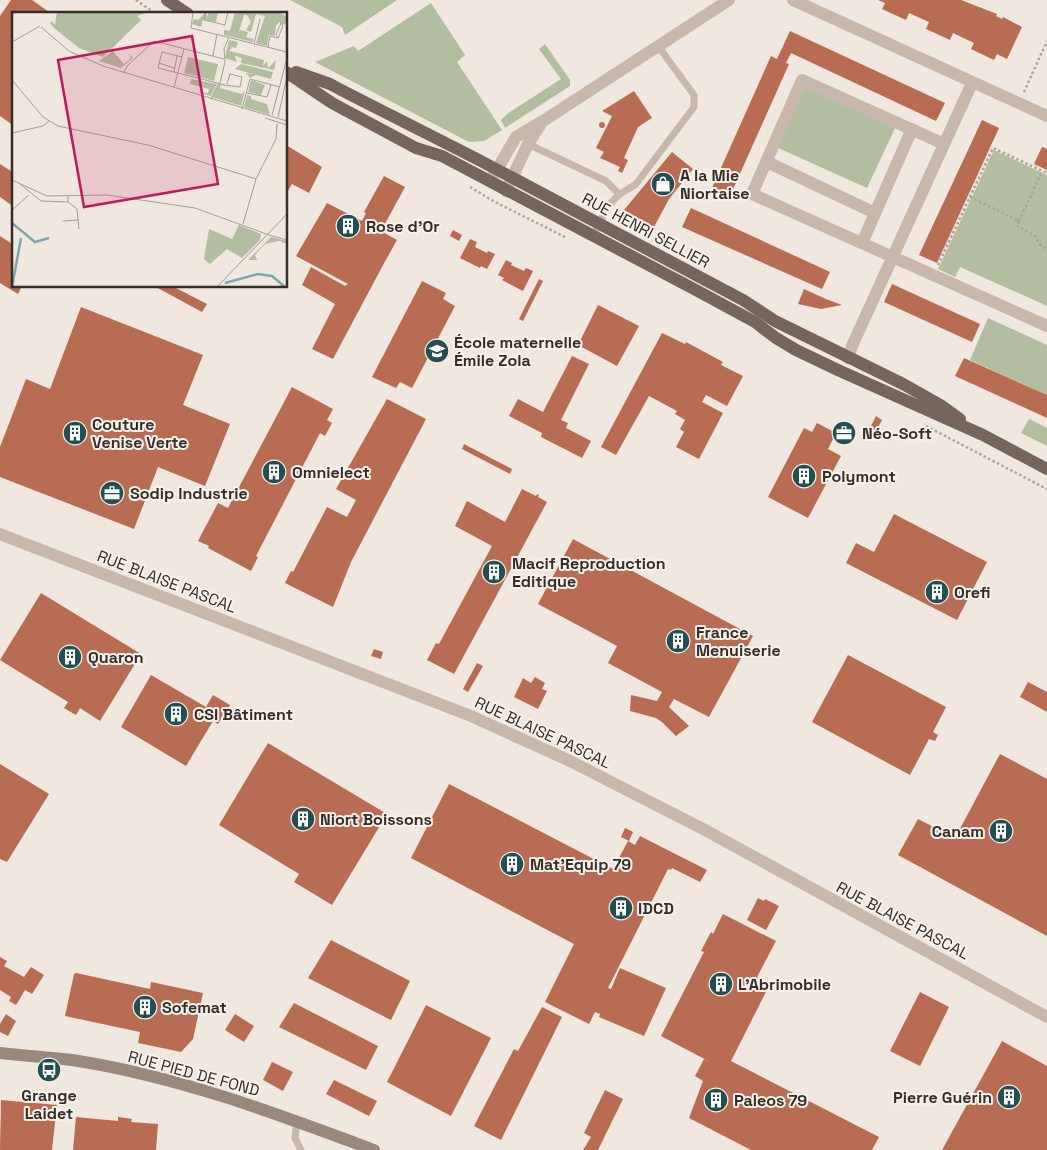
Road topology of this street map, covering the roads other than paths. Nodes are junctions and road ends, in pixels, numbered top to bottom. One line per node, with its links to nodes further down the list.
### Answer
1 (167, 0): 4 (main road)
2 (728, 0): 5 (street)
3 (794, 0): 8 (street)
4 (185, 12)
5 (658, 46): 10 (street); 19 (lane)
6 (288, 71): 15 (main road, RUE HENRI SELLIER)
7 (288, 71): 17 (main road, RUE HENRI SELLIER)
8 (972, 83): 9 (street); 13 (street)
9 (1047, 116)
10 (543, 121): 12 (street); 15 (street)
11 (912, 129): 13 (street); 14 (street); 20 (street)
12 (528, 144): 16 (street); 19 (lane)
13 (944, 144): 24 (street)
14 (767, 162): 20 (street); 23 (street)
15 (496, 169): 16 (main road, RUE HENRI SELLIER); 17 (street)
16 (512, 178): 18 (street); 21 (main road, RUE HENRI SELLIER)
17 (490, 183): 18 (main road, RUE HENRI SELLIER)
18 (506, 191): 22 (main road, RUE HENRI SELLIER)
19 (620, 194): 21 (lane)
20 (875, 213): 23 (street)
21 (599, 224): 22 (lane); 26 (main road, RUE HENRI SELLIER)
22 (593, 236): 27 (main road, RUE HENRI SELLIER)
23 (862, 243): 24 (street)
24 (893, 257): 25 (street); 26 (street)
25 (1047, 326)
26 (848, 358): 27 (main road, RUE HENRI SELLIER)
27 (983, 435): 28 (main road, RUE HENRI SELLIER)
28 (1047, 469)
29 (0, 534): 30 (street, RUE BLAISE PASCAL)
30 (1047, 1017)
31 (0, 1053): 32 (main road, RUE PIED DE FOND)
32 (297, 1120): 33 (main road, RUE PIED DE FOND); 34 (lane)
33 (367, 1149)
34 (301, 1150)

